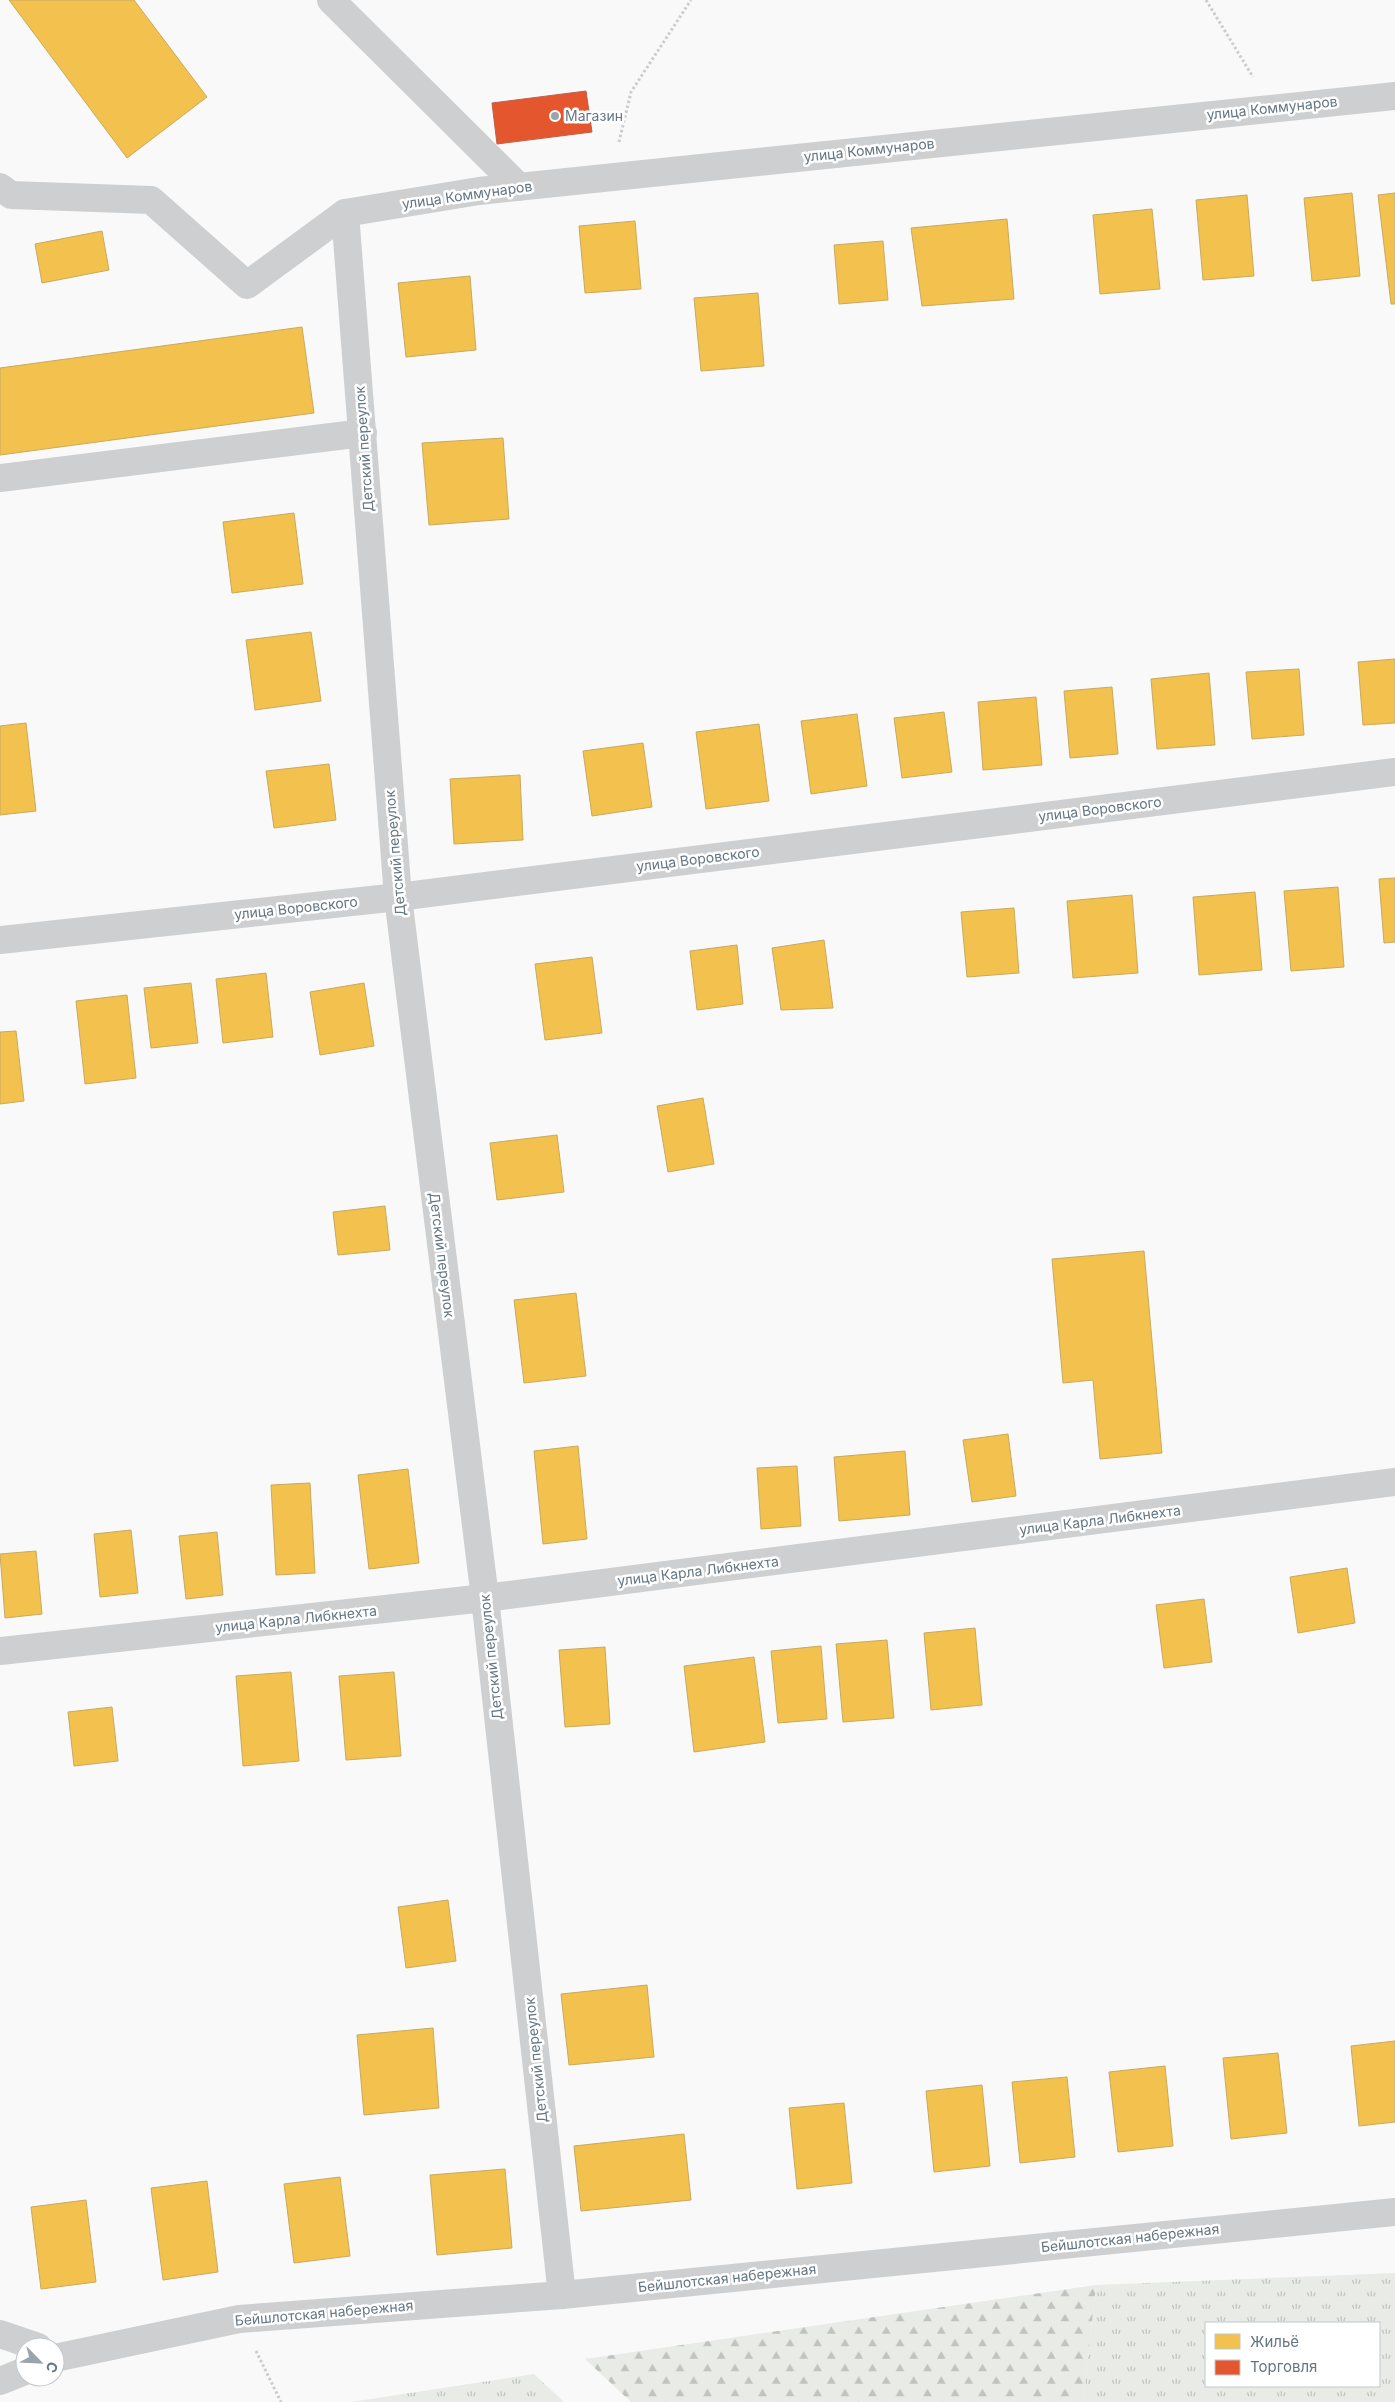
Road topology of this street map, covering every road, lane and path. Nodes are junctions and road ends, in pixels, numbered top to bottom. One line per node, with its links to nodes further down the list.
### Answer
1 (331, 0): 8 (street)
2 (691, 0): 6 (path)
3 (1206, 0): 5 (path)
4 (1395, 96): 5 (street, улица Коммунаров)
5 (1272, 108): 6 (street, улица Коммунаров)
6 (611, 177): 8 (street, улица Коммунаров)
7 (0, 187): 9 (street)
8 (519, 187): 9 (street, улица Коммунаров)
9 (344, 213): 10 (street, Детский переулок)
10 (363, 433): 11 (street); 13 (street, Детский переулок)
11 (0, 478)
12 (1395, 772): 13 (street, улица Воровского)
13 (398, 897): 14 (street, улица Воровского); 16 (street, Детский переулок)
14 (0, 940)
15 (1395, 1482): 16 (street, улица Карла Либкнехта)
16 (485, 1598): 17 (street, улица Карла Либкнехта); 19 (street, Детский переулок)
17 (0, 1651)
18 (1395, 2212): 19 (street, Бейшлотская набережная)
19 (562, 2295): 20 (street, Бейшлотская набережная)
20 (239, 2319): 23 (street, Бейшлотская набережная); 26 (path)
21 (0, 2334): 22 (street, Бейшлотская набережная)
22 (15, 2339)
23 (65, 2351)
24 (15, 2374): 25 (street)
25 (0, 2381)
26 (281, 2402)

